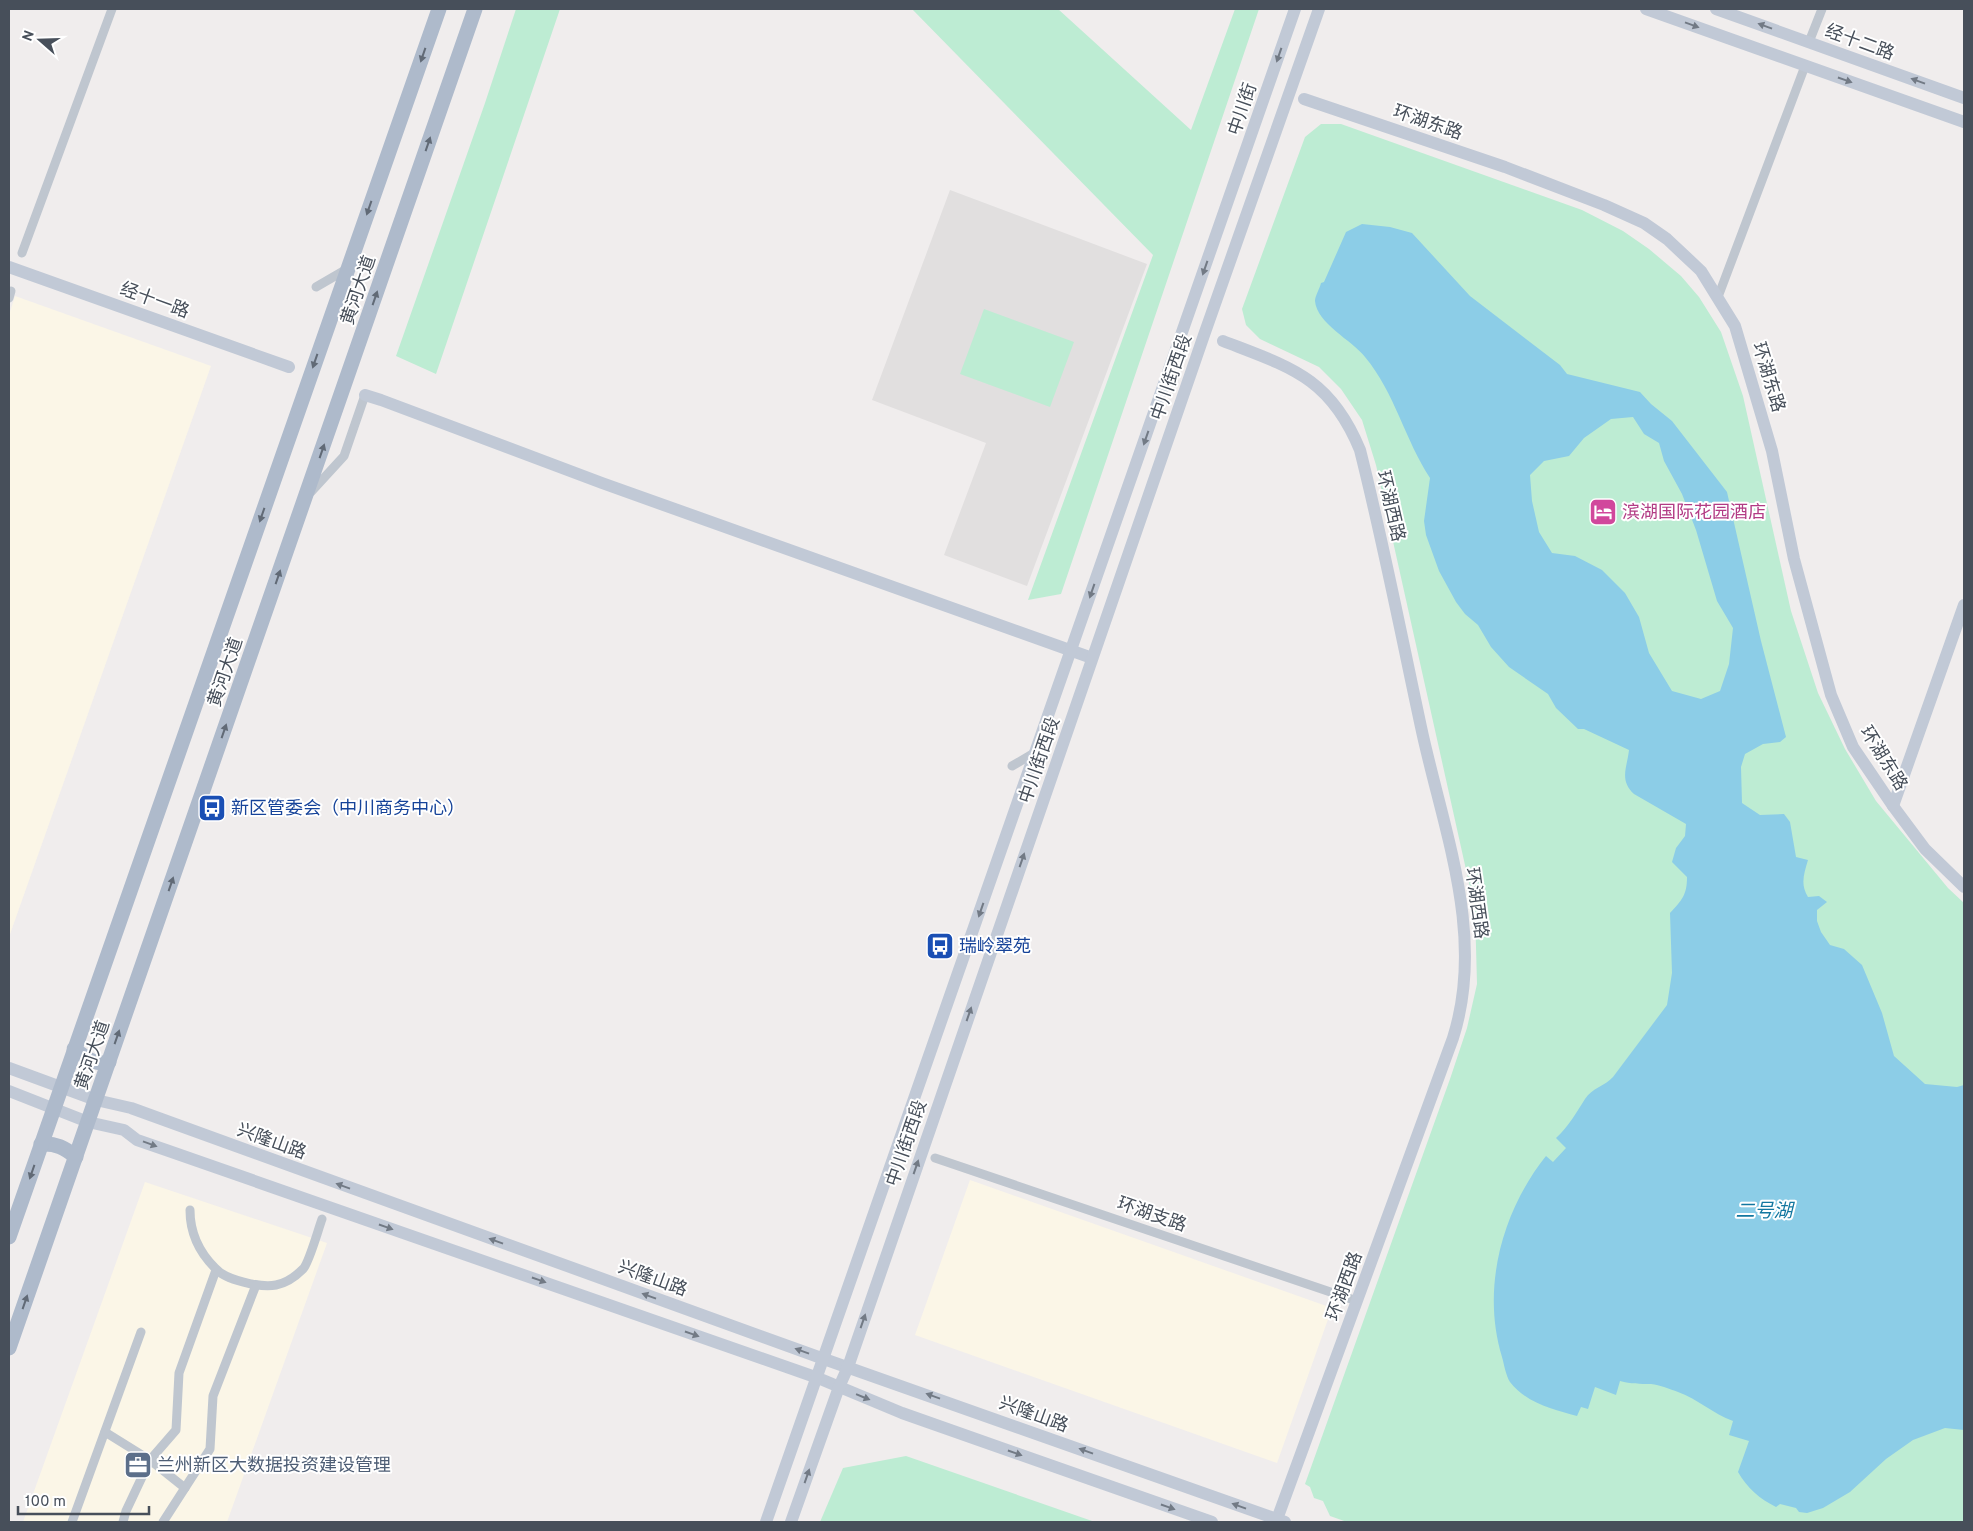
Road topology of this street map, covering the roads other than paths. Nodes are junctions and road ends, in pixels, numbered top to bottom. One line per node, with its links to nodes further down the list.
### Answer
1 (112, 9): 15 (street)
2 (439, 9): 17 (main road, 黄河大道, one-way to 17)
3 (476, 9): 23 (main road, 黄河大道, one-way to 3)
4 (1295, 9): 14 (street, 中川街, one-way to 14)
5 (1319, 9): 26 (street, 中川街西段)
6 (1646, 9): 10 (street, one-way to 10)
7 (1716, 9): 9 (street, 经十二路, one-way to 7)
8 (1822, 9): 9 (street)
9 (1809, 42): 11 (street, 经十二路, one-way to 9)
10 (1805, 66): 13 (street, one-way to 13); 19 (street)
11 (1964, 98)
12 (1304, 99): 19 (street, 环湖东路)
13 (1964, 122)
14 (1221, 222): 25 (street, 中川街西段, one-way to 25)
15 (22, 252)
16 (9, 267): 21 (street, 经十一路)
17 (348, 269): 18 (street); 31 (main road, 黄河大道, one-way to 31)
18 (316, 287)
19 (1718, 297): 29 (street, 环湖东路)
20 (1223, 341): 50 (street, 环湖西路)
21 (289, 367)
22 (365, 395): 23 (street); 25 (street)
23 (306, 498): 32 (main road, 黄河大道, one-way to 23)
24 (1964, 608): 29 (street)
25 (1072, 651): 26 (street); 27 (street, 中川街西段)
26 (1092, 658): 54 (street, 中川街西段, one-way to 26)
27 (1036, 751): 28 (street); 53 (street, 中川街西段, one-way to 53)
28 (1012, 766)
29 (1893, 806): 30 (street, 环湖东路)
30 (1964, 887)
31 (74, 1049): 32 (main road); 35 (main road, 黄河大道)
32 (109, 1062): 37 (main road, 黄河大道)
33 (9, 1068): 34 (street, 兴隆山路)
34 (22, 1073): 35 (street, 兴隆山路); 36 (street)
35 (61, 1088): 37 (street, 兴隆山路); 39 (main road, 黄河大道)
36 (12, 1093): 39 (street)
37 (96, 1100): 38 (street, 兴隆山路); 40 (main road, 黄河大道)
38 (131, 1108): 41 (street); 53 (street, 兴隆山路, one-way to 38)
39 (53, 1110): 40 (street); 42 (main road, 黄河大道)
40 (88, 1122): 41 (street); 43 (main road, 黄河大道)
41 (124, 1130): 55 (street, one-way to 55)
42 (42, 1144): 43 (main road); 47 (main road, 黄河大道, one-way to 47)
43 (76, 1157): 52 (main road, 黄河大道, one-way to 43)
44 (935, 1158): 50 (street, 环湖支路)
45 (190, 1210): 48 (street)
46 (322, 1219): 49 (street)
47 (9, 1237)
48 (216, 1270): 49 (street); 60 (street)
49 (256, 1285): 61 (street)
50 (1357, 1300): 62 (street, 环湖西路)
51 (141, 1332): 58 (street)
52 (9, 1348)
53 (824, 1359): 54 (street, 兴隆山路); 55 (street, 中川街西段)
54 (848, 1367): 56 (street, 中川街西段); 62 (street, 兴隆山路, one-way to 54)
55 (818, 1378): 56 (street); 57 (street, 中川街西段)
56 (838, 1387): 59 (street, 中川街西段); 68 (street, one-way to 68)
57 (801, 1424): 59 (street); 66 (street, 中川街西段)
58 (104, 1432): 60 (street); 63 (street)
59 (822, 1432): 67 (street, 中川街西段, one-way to 59)
60 (150, 1460): 61 (street); 64 (street)
61 (184, 1488): 65 (street)
62 (1279, 1521)
63 (72, 1522)
64 (124, 1522)
65 (163, 1522)
66 (766, 1522)
67 (790, 1522)
68 (1212, 1522)

